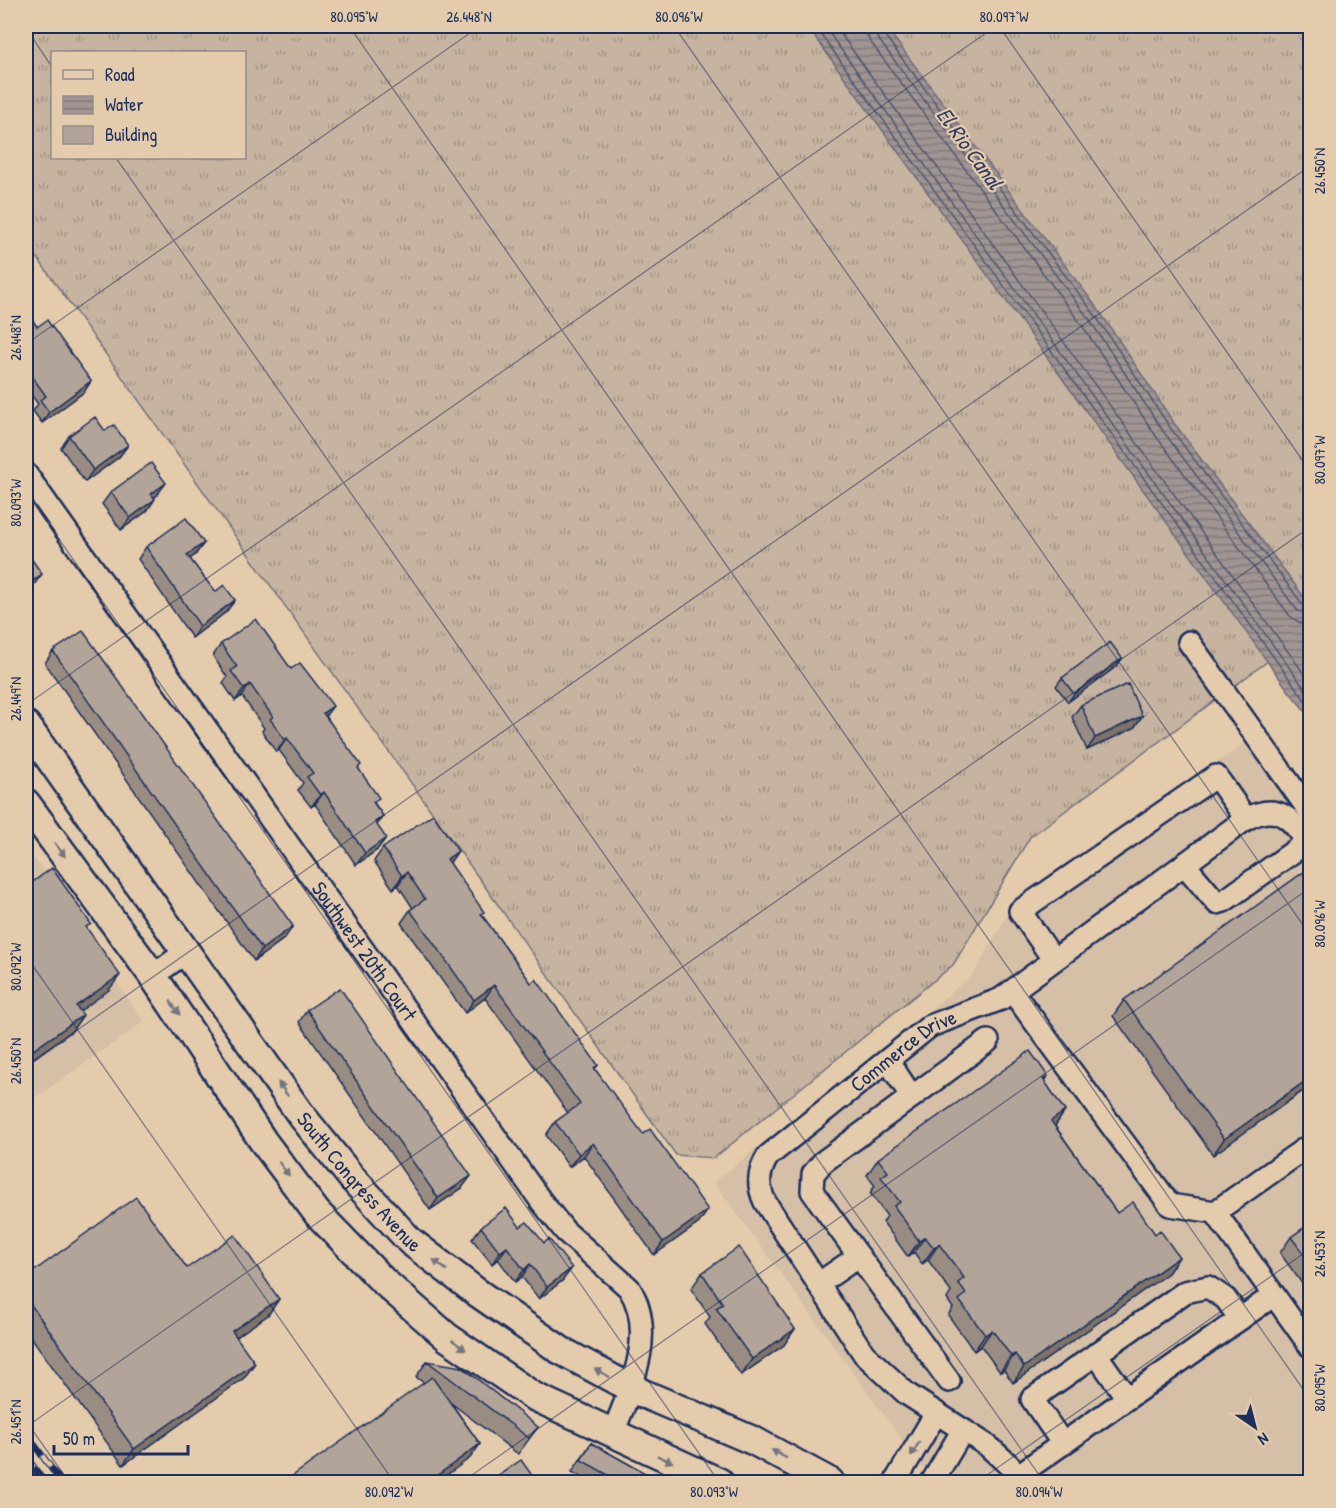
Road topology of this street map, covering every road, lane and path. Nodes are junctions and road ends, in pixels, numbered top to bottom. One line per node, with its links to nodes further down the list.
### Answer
1 (26, 474): 25 (street, Southwest 20th Court)
2 (1189, 642): 5 (street)
3 (26, 725): 9 (main road, South Congress Avenue)
4 (26, 803): 11 (main road, one-way to 11)
5 (1311, 812)
6 (1246, 819): 7 (street, Commerce Drive); 8 (street, Commerce Drive); 10 (street)
7 (1309, 844): 8 (street)
8 (1184, 864): 10 (street, Commerce Drive)
9 (187, 951): 11 (street); 25 (main road, South Congress Avenue, one-way to 9)
10 (1053, 959): 12 (street, Commerce Drive)
11 (153, 976): 29 (main road, one-way to 29)
12 (1012, 991): 14 (street, Commerce Drive); 17 (street)
13 (988, 1041): 15 (street)
14 (888, 1061): 15 (street); 19 (street, Commerce Drive)
15 (912, 1097): 18 (street)
16 (1311, 1145): 17 (street)
17 (1215, 1212): 20 (street)
18 (859, 1256): 19 (street); 24 (street)
19 (818, 1284): 27 (street, Commerce Drive)
20 (1274, 1295): 21 (street); 22 (street)
21 (1240, 1319): 23 (street); 26 (street)
22 (1311, 1346)
23 (1096, 1354): 26 (street); 30 (street)
24 (949, 1381)
25 (630, 1388): 29 (street, Southwest 20th Court); 33 (main road, South Congress Avenue, one-way to 25)
26 (1127, 1398): 30 (street)
27 (935, 1415): 28 (street, Commerce Drive); 34 (street, one-way to 34)
28 (963, 1430): 31 (street, Commerce Drive); 35 (street)
29 (612, 1435): 32 (main road, one-way to 32)
30 (1063, 1444): 31 (street)
31 (1019, 1479)
32 (719, 1482)
33 (830, 1482)
34 (895, 1482)
35 (932, 1482)

